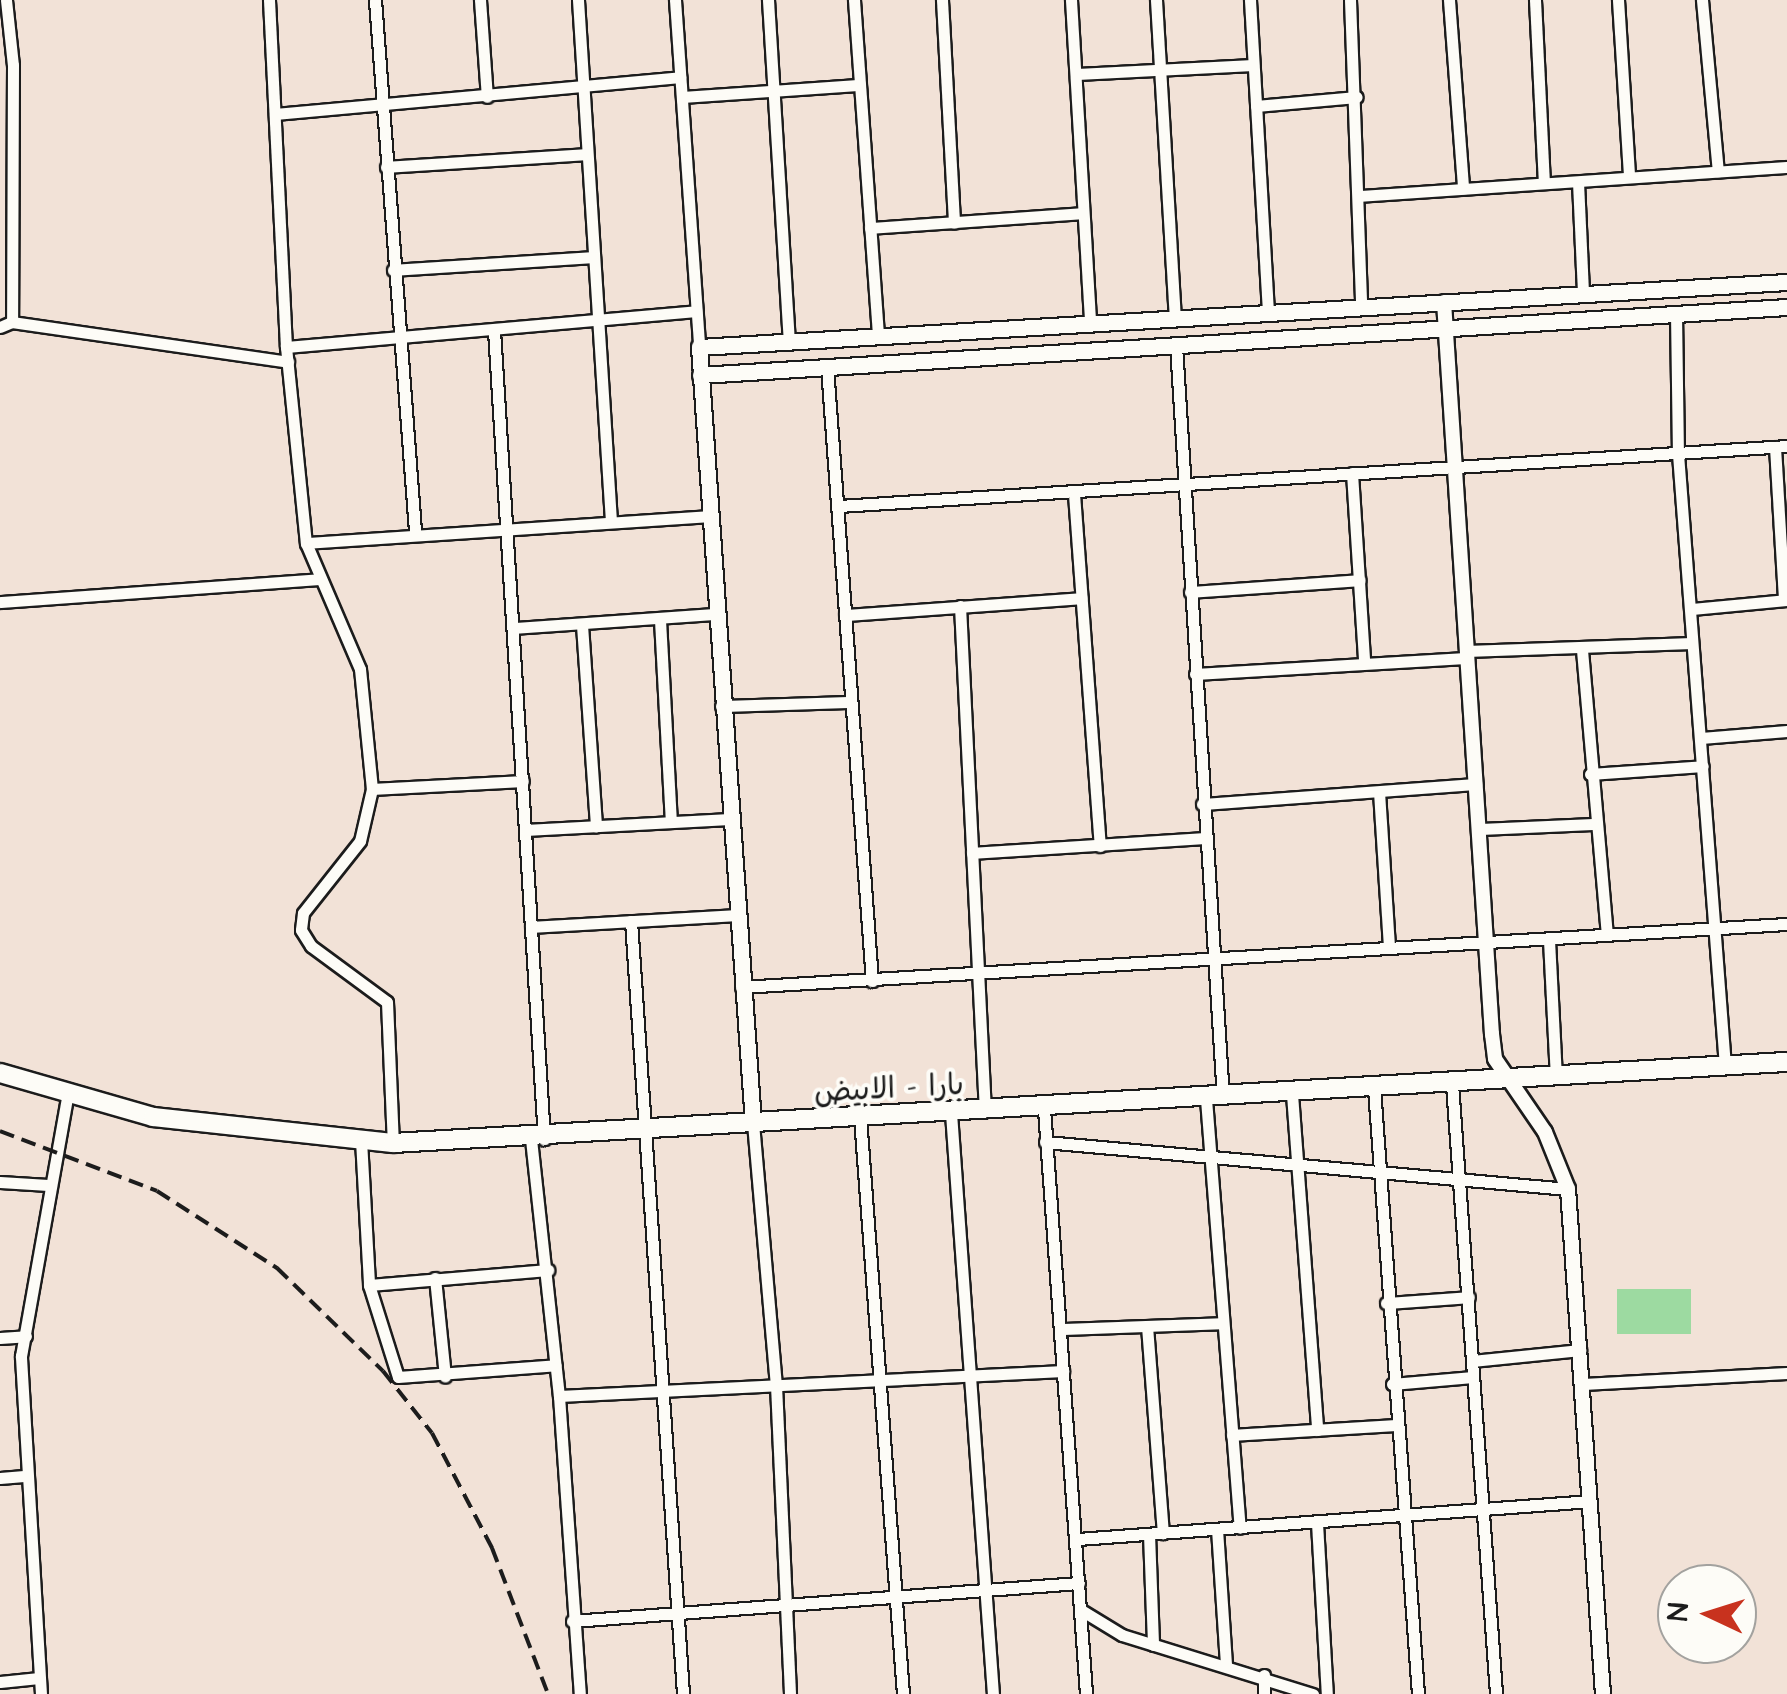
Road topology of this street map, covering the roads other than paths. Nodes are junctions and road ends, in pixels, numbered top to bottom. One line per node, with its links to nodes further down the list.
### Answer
1 (6, 0): 56 (street)
2 (269, 0): 30 (street)
3 (375, 0): 28 (street)
4 (480, 0): 25 (street)
5 (578, 0): 23 (street)
6 (675, 0): 21 (street)
7 (768, 0): 24 (street)
8 (854, 0): 22 (street)
9 (942, 0): 41 (street)
10 (1071, 0): 20 (street)
11 (1156, 0): 19 (street)
12 (1250, 0): 18 (street)
13 (1350, 0): 27 (street)
14 (1449, 0): 38 (street)
15 (1535, 0): 37 (street)
16 (1618, 0): 35 (street)
17 (1702, 0): 34 (street)
18 (1253, 64): 19 (street); 29 (street)
19 (1162, 70): 20 (street); 53 (street)
20 (1077, 74): 40 (street)
21 (680, 76): 23 (street); 26 (street)
22 (858, 85): 24 (street); 42 (street)
23 (582, 86): 25 (street); 31 (street)
24 (776, 92): 26 (street); 61 (street)
25 (487, 97): 28 (street)
26 (682, 97): 50 (street)
27 (1357, 97): 29 (street); 39 (street)
28 (380, 106): 30 (street); 32 (street)
29 (1256, 106): 51 (street)
30 (276, 114): 63 (street)
31 (587, 154): 32 (street); 43 (street)
32 (386, 167): 44 (street)
33 (1787, 167): 34 (street)
34 (1718, 171): 35 (street)
35 (1629, 178): 36 (street)
36 (1578, 182): 37 (street); 46 (street)
37 (1544, 184): 38 (street)
38 (1463, 188): 39 (street)
39 (1358, 196): 48 (street)
40 (1082, 214): 41 (street); 55 (street)
41 (954, 223): 42 (street)
42 (870, 228): 60 (street)
43 (593, 257): 44 (street); 54 (street)
44 (393, 270): 59 (street)
45 (1787, 282): 46 (main road)
46 (1583, 294): 47 (main road)
47 (1444, 302): 48 (main road); 57 (street)
48 (1361, 305): 51 (main road)
49 (1787, 307): 52 (main road)
50 (696, 311): 54 (street); 64 (street)
51 (1268, 313): 53 (main road)
52 (1676, 313): 57 (main road); 69 (street)
53 (1175, 318): 55 (main road)
54 (597, 321): 58 (street); 76 (street)
55 (1090, 322): 60 (main road)
56 (6, 324): 65 (street)
57 (1445, 327): 62 (main road); 70 (street)
58 (494, 330): 59 (street); 77 (street)
59 (397, 336): 63 (street); 78 (street)
60 (878, 337): 61 (main road)
61 (789, 342): 64 (main road)
62 (1176, 345): 66 (main road); 72 (street)
63 (286, 347): 65 (street)
64 (699, 347): 67 (main road)
65 (288, 362): 79 (street)
66 (827, 367): 67 (main road); 74 (street)
67 (700, 375): 75 (main road)
68 (1781, 447): 69 (street); 84 (street)
69 (1678, 454): 70 (street); 87 (street)
70 (1455, 465): 71 (street); 95 (street)
71 (1352, 473): 72 (street); 81 (street)
72 (1184, 486): 73 (street); 82 (street)
73 (1074, 494): 74 (street); 83 (street)
74 (839, 506): 89 (street)
75 (709, 516): 76 (street); 88 (main road)
76 (611, 521): 77 (street)
77 (508, 525): 78 (street); 92 (street)
78 (415, 531): 79 (street)
79 (306, 543): 80 (street)
80 (316, 579): 85 (street); 106 (street)
81 (1360, 580): 82 (street); 96 (street)
82 (1190, 592): 97 (street)
83 (1081, 598): 86 (street); 116 (street)
84 (1786, 600): 87 (street)
85 (0, 602)
86 (960, 606): 89 (street); 117 (street)
87 (1692, 609): 93 (street)
88 (716, 614): 90 (street); 99 (main road)
89 (845, 615): 98 (street)
90 (660, 620): 91 (street); 110 (street)
91 (582, 625): 92 (street); 112 (street)
92 (514, 628): 104 (street)
93 (1692, 643): 94 (street); 101 (street)
94 (1582, 650): 95 (street); 103 (street)
95 (1466, 655): 96 (street); 105 (street)
96 (1364, 660): 97 (street)
97 (1195, 674): 108 (street)
98 (850, 702): 99 (street); 129 (street)
99 (722, 706): 109 (main road)
100 (1787, 731): 101 (street)
101 (1701, 738): 102 (street)
102 (1702, 766): 103 (street); 122 (street)
103 (1590, 774): 111 (street)
104 (523, 780): 106 (street); 113 (street)
105 (1476, 784): 107 (street); 114 (street)
106 (372, 789): 149 (street)
107 (1379, 792): 108 (street); 126 (street)
108 (1202, 804): 115 (street)
109 (728, 819): 110 (street); 118 (main road)
110 (671, 822): 112 (street)
111 (1593, 824): 114 (street); 123 (street)
112 (596, 826): 113 (street)
113 (526, 830): 121 (street)
114 (1480, 830): 125 (street)
115 (1204, 838): 116 (street); 127 (street)
116 (1100, 846): 117 (street)
117 (972, 852): 128 (street)
118 (737, 915): 119 (street); 130 (main road)
119 (631, 921): 121 (street); 146 (street)
120 (1787, 924): 122 (street)
121 (531, 927): 147 (street)
122 (1716, 928): 123 (street); 132 (street)
123 (1607, 934): 124 (street)
124 (1549, 940): 125 (street); 134 (street)
125 (1485, 944): 126 (street); 135 (street)
126 (1389, 947): 127 (street)
127 (1212, 960): 128 (street); 140 (street)
128 (978, 971): 129 (street); 142 (street)
129 (872, 980): 130 (street)
130 (741, 988): 145 (main road)
131 (1787, 1062): 132 (main road, بارا - الابيض)
132 (1725, 1066): 134 (main road, بارا - الابيض)
133 (0, 1074): 138 (main road, بارا - الابيض)
134 (1556, 1076): 135 (main road, بارا - الابيض)
135 (1506, 1080): 136 (main road, بارا - الابيض); 157 (street)
136 (1452, 1084): 137 (main road, بارا - الابيض); 154 (street)
137 (1374, 1088): 139 (main road, بارا - الابيض); 153 (street)
138 (68, 1094): 148 (main road, بارا - الابيض); 156 (street)
139 (1292, 1094): 140 (main road, بارا - الابيض); 152 (street)
140 (1215, 1099): 141 (main road, بارا - الابيض); 151 (street)
141 (1044, 1109): 142 (main road, بارا - الابيض); 150 (street)
142 (985, 1111): 143 (main road, بارا - الابيض)
143 (952, 1112): 144 (main road, بارا - الابيض); 173 (street)
144 (860, 1118): 145 (main road, بارا - الابيض); 176 (street)
145 (753, 1123): 146 (main road, بارا - الابيض); 179 (street)
146 (645, 1130): 147 (main road, بارا - الابيض); 180 (street)
147 (537, 1139): 149 (main road, بارا - الابيض); 158 (street)
148 (360, 1140): 149 (main road, بارا - الابيض); 160 (street)
149 (393, 1142)
150 (1045, 1142): 151 (street); 165 (street)
151 (1212, 1161): 152 (street); 163 (street)
152 (1298, 1165): 153 (street); 183 (street)
153 (1378, 1174): 154 (street); 162 (street)
154 (1459, 1180): 157 (street); 161 (street)
155 (0, 1182): 156 (street)
156 (48, 1186): 166 (street)
157 (1568, 1189): 168 (street)
158 (548, 1270): 159 (street); 170 (street)
159 (435, 1278): 160 (street); 174 (street)
160 (369, 1285): 174 (street)
161 (1470, 1297): 162 (street); 169 (street)
162 (1386, 1303): 177 (street)
163 (1222, 1323): 164 (street); 184 (street)
164 (1147, 1326): 165 (street); 193 (street)
165 (1062, 1328): 171 (street)
166 (26, 1336): 167 (street); 185 (street)
167 (0, 1338)
168 (1580, 1350): 169 (street); 178 (street)
169 (1472, 1361): 175 (street)
170 (556, 1366): 174 (street); 181 (street)
171 (1063, 1372): 173 (street); 194 (street)
172 (1787, 1373): 178 (street)
173 (968, 1374): 176 (street); 196 (street)
174 (446, 1376)
175 (1473, 1377): 177 (street); 188 (street)
176 (879, 1380): 179 (street); 197 (street)
177 (1392, 1384): 182 (street)
178 (1583, 1384): 187 (street)
179 (776, 1385): 180 (street); 198 (street)
180 (662, 1391): 181 (street); 200 (street)
181 (559, 1396): 201 (street)
182 (1395, 1425): 183 (street); 189 (street)
183 (1317, 1430): 184 (street)
184 (1232, 1436): 191 (street)
185 (24, 1476): 186 (street); 205 (street)
186 (0, 1478)
187 (1591, 1501): 188 (street); 219 (street)
188 (1486, 1510): 189 (street); 218 (street)
189 (1404, 1516): 190 (street); 217 (street)
190 (1316, 1524): 191 (street); 216 (street)
191 (1240, 1528): 192 (street)
192 (1217, 1530): 193 (street); 203 (street)
193 (1156, 1533): 194 (street); 202 (street)
194 (1078, 1540): 195 (street)
195 (1079, 1583): 196 (street); 199 (street)
196 (982, 1590): 197 (street); 212 (street)
197 (896, 1596): 198 (street); 211 (street)
198 (786, 1603): 200 (street); 210 (street)
199 (1080, 1610): 202 (street); 213 (street)
200 (678, 1614): 201 (street); 209 (street)
201 (572, 1621): 208 (street)
202 (1153, 1646): 203 (street)
203 (1226, 1665): 204 (street)
204 (1264, 1675): 214 (street); 215 (street)
205 (40, 1678): 206 (street); 207 (street)
206 (0, 1682)
207 (41, 1694)
208 (580, 1694)
209 (683, 1694)
210 (790, 1694)
211 (903, 1694)
212 (993, 1694)
213 (1086, 1694)
214 (1264, 1694)
215 (1313, 1694)
216 (1327, 1694)
217 (1418, 1694)
218 (1496, 1694)
219 (1603, 1694)

